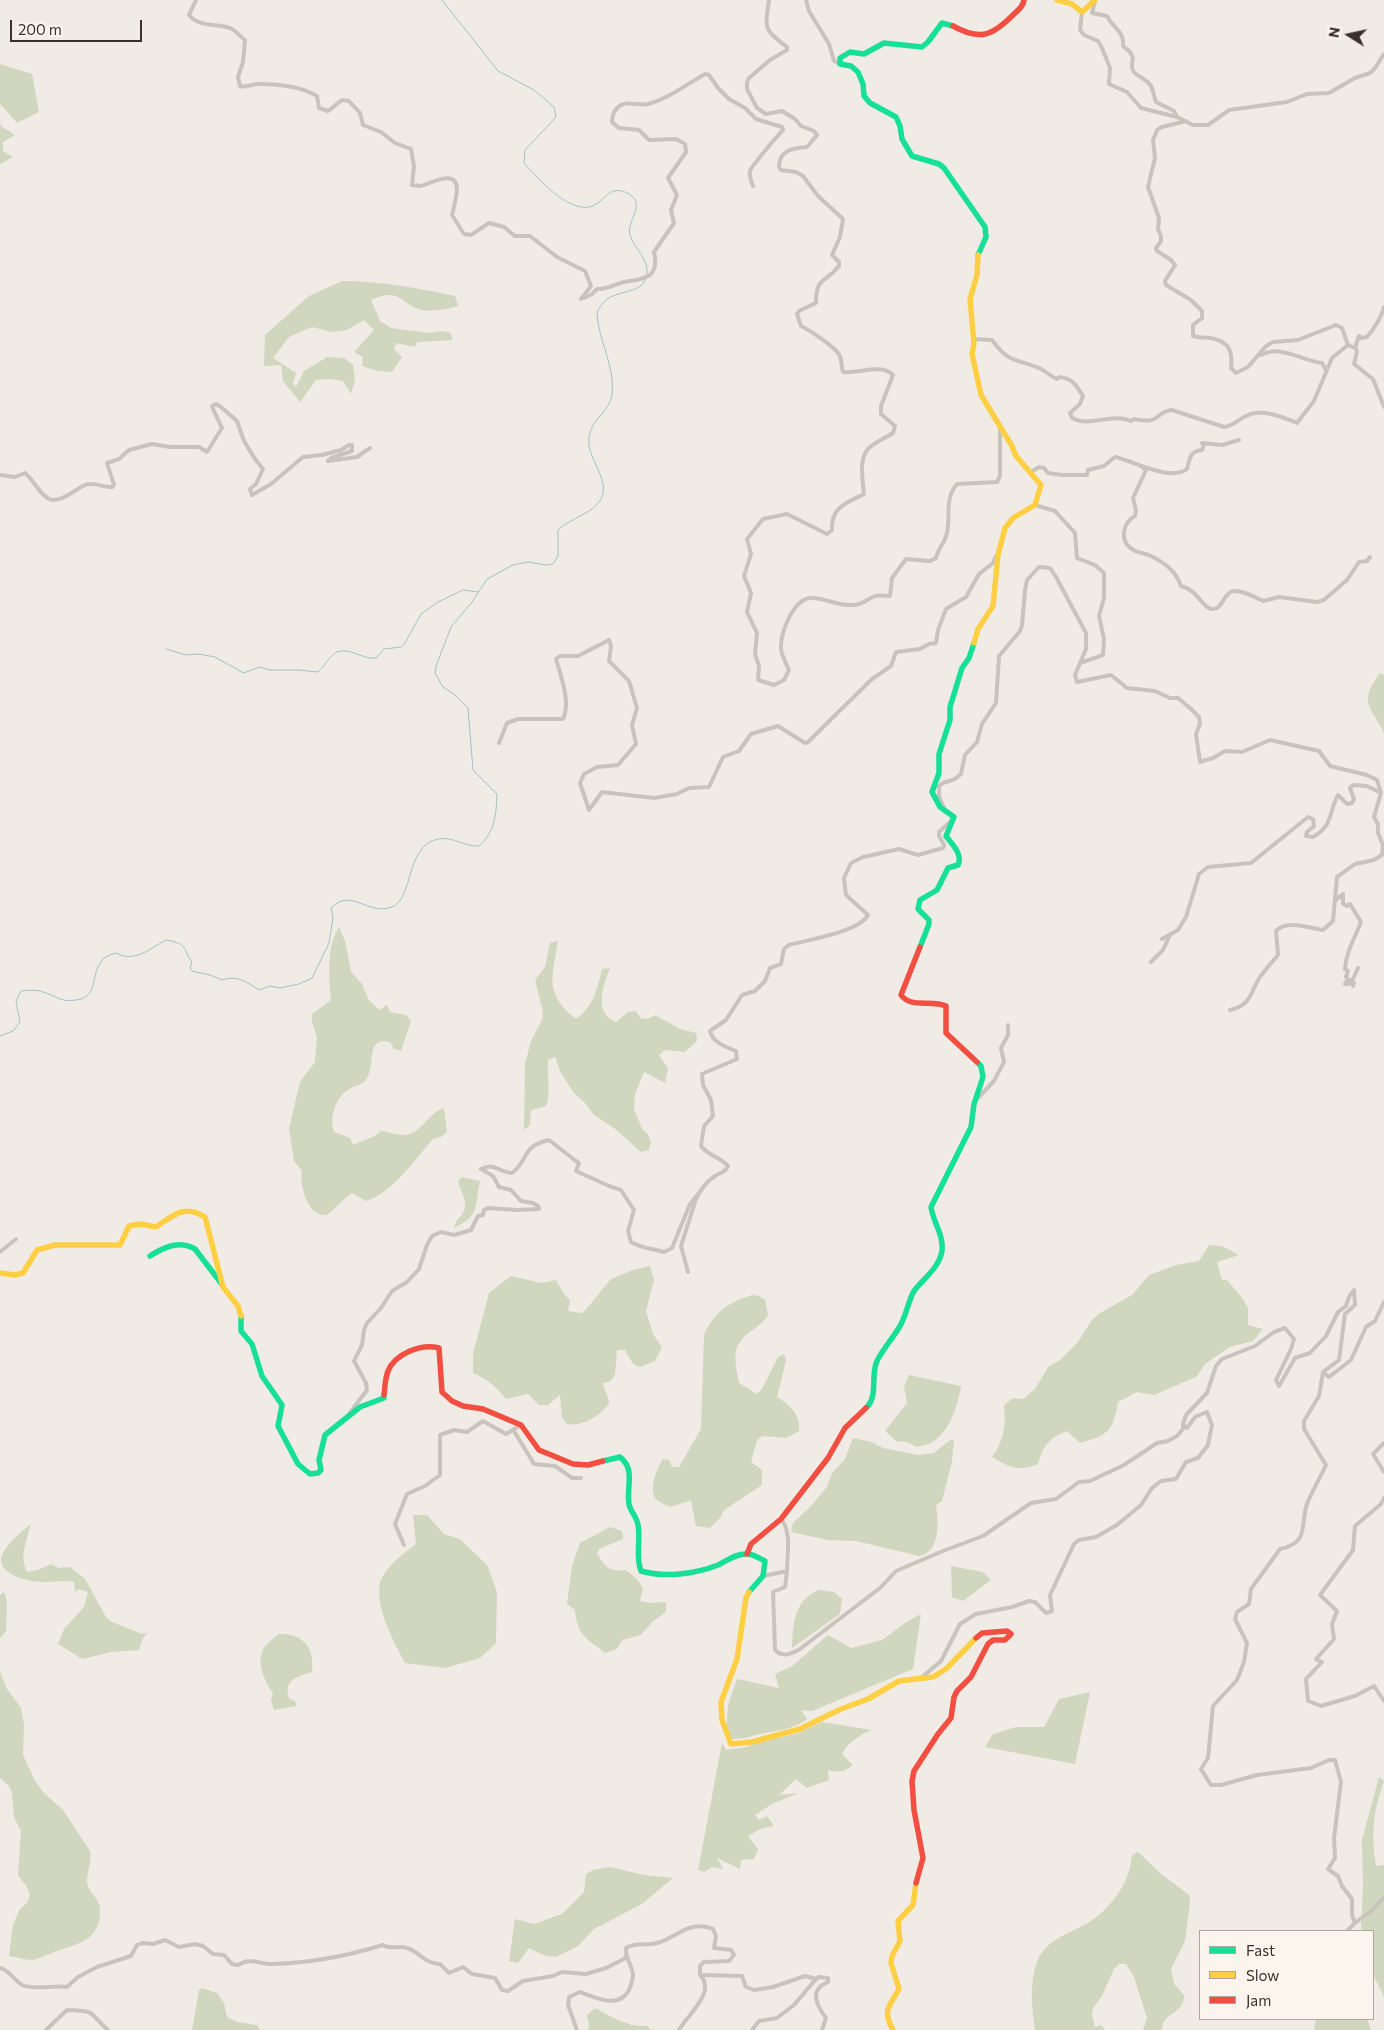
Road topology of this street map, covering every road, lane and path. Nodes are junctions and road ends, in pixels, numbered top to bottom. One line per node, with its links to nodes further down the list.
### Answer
1 (196, 0): 12 (street)
2 (769, 0): 20 (street)
3 (806, 0): 9 (street)
4 (1024, 0): 9 (main road)
5 (1057, 0): 7 (main road)
6 (1095, 0): 7 (main road); 10 (street)
7 (1082, 12): 10 (street)
8 (1384, 54): 11 (street)
9 (840, 64): 14 (main road)
10 (1177, 117): 11 (street)
11 (1186, 121): 17 (street)
12 (753, 186)
13 (1384, 307): 16 (street)
14 (973, 339): 18 (street); 20 (main road)
15 (1348, 345): 16 (street); 17 (street); 18 (street)
16 (1355, 348): 19 (street)
17 (1256, 358): 18 (street)
18 (1326, 372)
19 (1384, 407)
20 (1000, 424): 24 (main road)
21 (1239, 440): 23 (street)
22 (370, 448): 25 (street)
23 (1142, 467): 24 (street); 28 (street)
24 (1031, 472): 26 (main road)
25 (0, 475)
26 (1035, 505): 27 (main road); 29 (street)
27 (998, 555): 30 (street); 32 (main road)
28 (1370, 557)
29 (1080, 664): 31 (street); 32 (street)
30 (499, 743)
31 (1381, 793): 34 (street); 35 (street)
32 (945, 810): 33 (main road)
33 (953, 820): 43 (main road); 44 (street)
34 (1335, 901): 39 (street); 41 (street)
35 (1170, 935): 36 (street); 37 (street)
36 (1162, 939)
37 (1151, 962)
38 (1358, 968): 39 (street)
39 (1347, 984): 40 (street)
40 (1353, 986)
41 (1230, 1010)
42 (1008, 1025): 43 (street)
43 (976, 1100): 61 (main road)
44 (699, 1193): 48 (street); 53 (street)
45 (16, 1239): 46 (street)
46 (0, 1252)
47 (150, 1256): 50 (main road)
48 (688, 1272)
49 (0, 1273): 50 (main road)
50 (223, 1287): 53 (main road)
51 (1384, 1302): 52 (street)
52 (1323, 1372): 54 (street); 69 (street)
53 (347, 1418): 55 (main road)
54 (1183, 1424): 64 (street); 66 (street)
55 (521, 1425): 56 (street); 63 (main road)
56 (514, 1431): 59 (street); 62 (street)
57 (1384, 1444): 58 (street)
58 (1384, 1472)
59 (581, 1478)
60 (1384, 1498): 67 (street)
61 (781, 1519): 63 (main road); 64 (street)
62 (404, 1545)
63 (747, 1554): 65 (main road)
64 (787, 1571): 65 (street)
65 (763, 1576): 66 (main road)
66 (920, 1680): 81 (main road)
67 (1384, 1701)
68 (1384, 1897): 69 (street)
69 (1355, 1923): 70 (street)
70 (1348, 1930)
71 (626, 1956): 72 (street); 73 (street); 77 (street)
72 (0, 1968)
73 (700, 1975): 74 (street); 78 (street)
74 (816, 1979): 79 (street); 80 (street)
75 (46, 2030): 76 (street)
76 (108, 2030)
77 (577, 2030)
78 (679, 2030)
79 (752, 2030)
80 (822, 2030)
81 (893, 2030)

